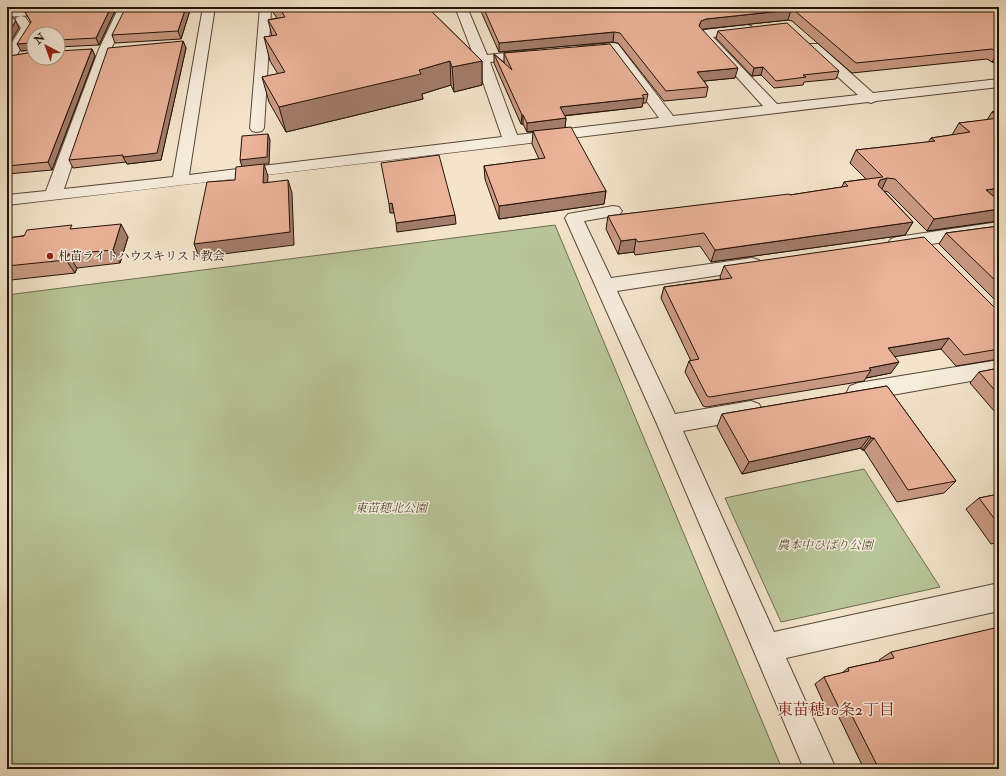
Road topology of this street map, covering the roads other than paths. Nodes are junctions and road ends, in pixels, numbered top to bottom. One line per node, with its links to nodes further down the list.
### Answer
1 (87, 7): 6 (street)
2 (125, 7): 10 (street)
3 (209, 7): 22 (street)
4 (269, 7): 20 (street)
5 (461, 7): 15 (street)
6 (14, 11): 14 (street)
7 (758, 28): 18 (street)
8 (805, 41): 17 (street)
9 (120, 48): 10 (street)
10 (105, 49): 11 (street); 23 (street)
11 (89, 50)
12 (567, 51): 19 (street)
13 (551, 53): 15 (street)
14 (12, 58)
15 (482, 59): 21 (street)
16 (999, 83): 17 (street)
17 (871, 98): 18 (street)
18 (774, 109): 19 (street)
19 (669, 121): 21 (street)
20 (257, 128)
21 (511, 140): 22 (street)
22 (180, 181): 23 (street)
23 (53, 195): 24 (street)
24 (7, 200)
25 (613, 211): 32 (street)
26 (906, 224): 28 (street)
27 (999, 228): 28 (street)
28 (921, 239): 29 (street); 30 (street)
29 (881, 245)
30 (936, 255)
31 (770, 262): 32 (street)
32 (604, 286): 36 (street)
33 (999, 368): 34 (street)
34 (842, 395)
35 (771, 407): 36 (street)
36 (668, 424): 38 (street)
37 (999, 597): 38 (street)
38 (767, 648): 39 (street)
39 (820, 769)

